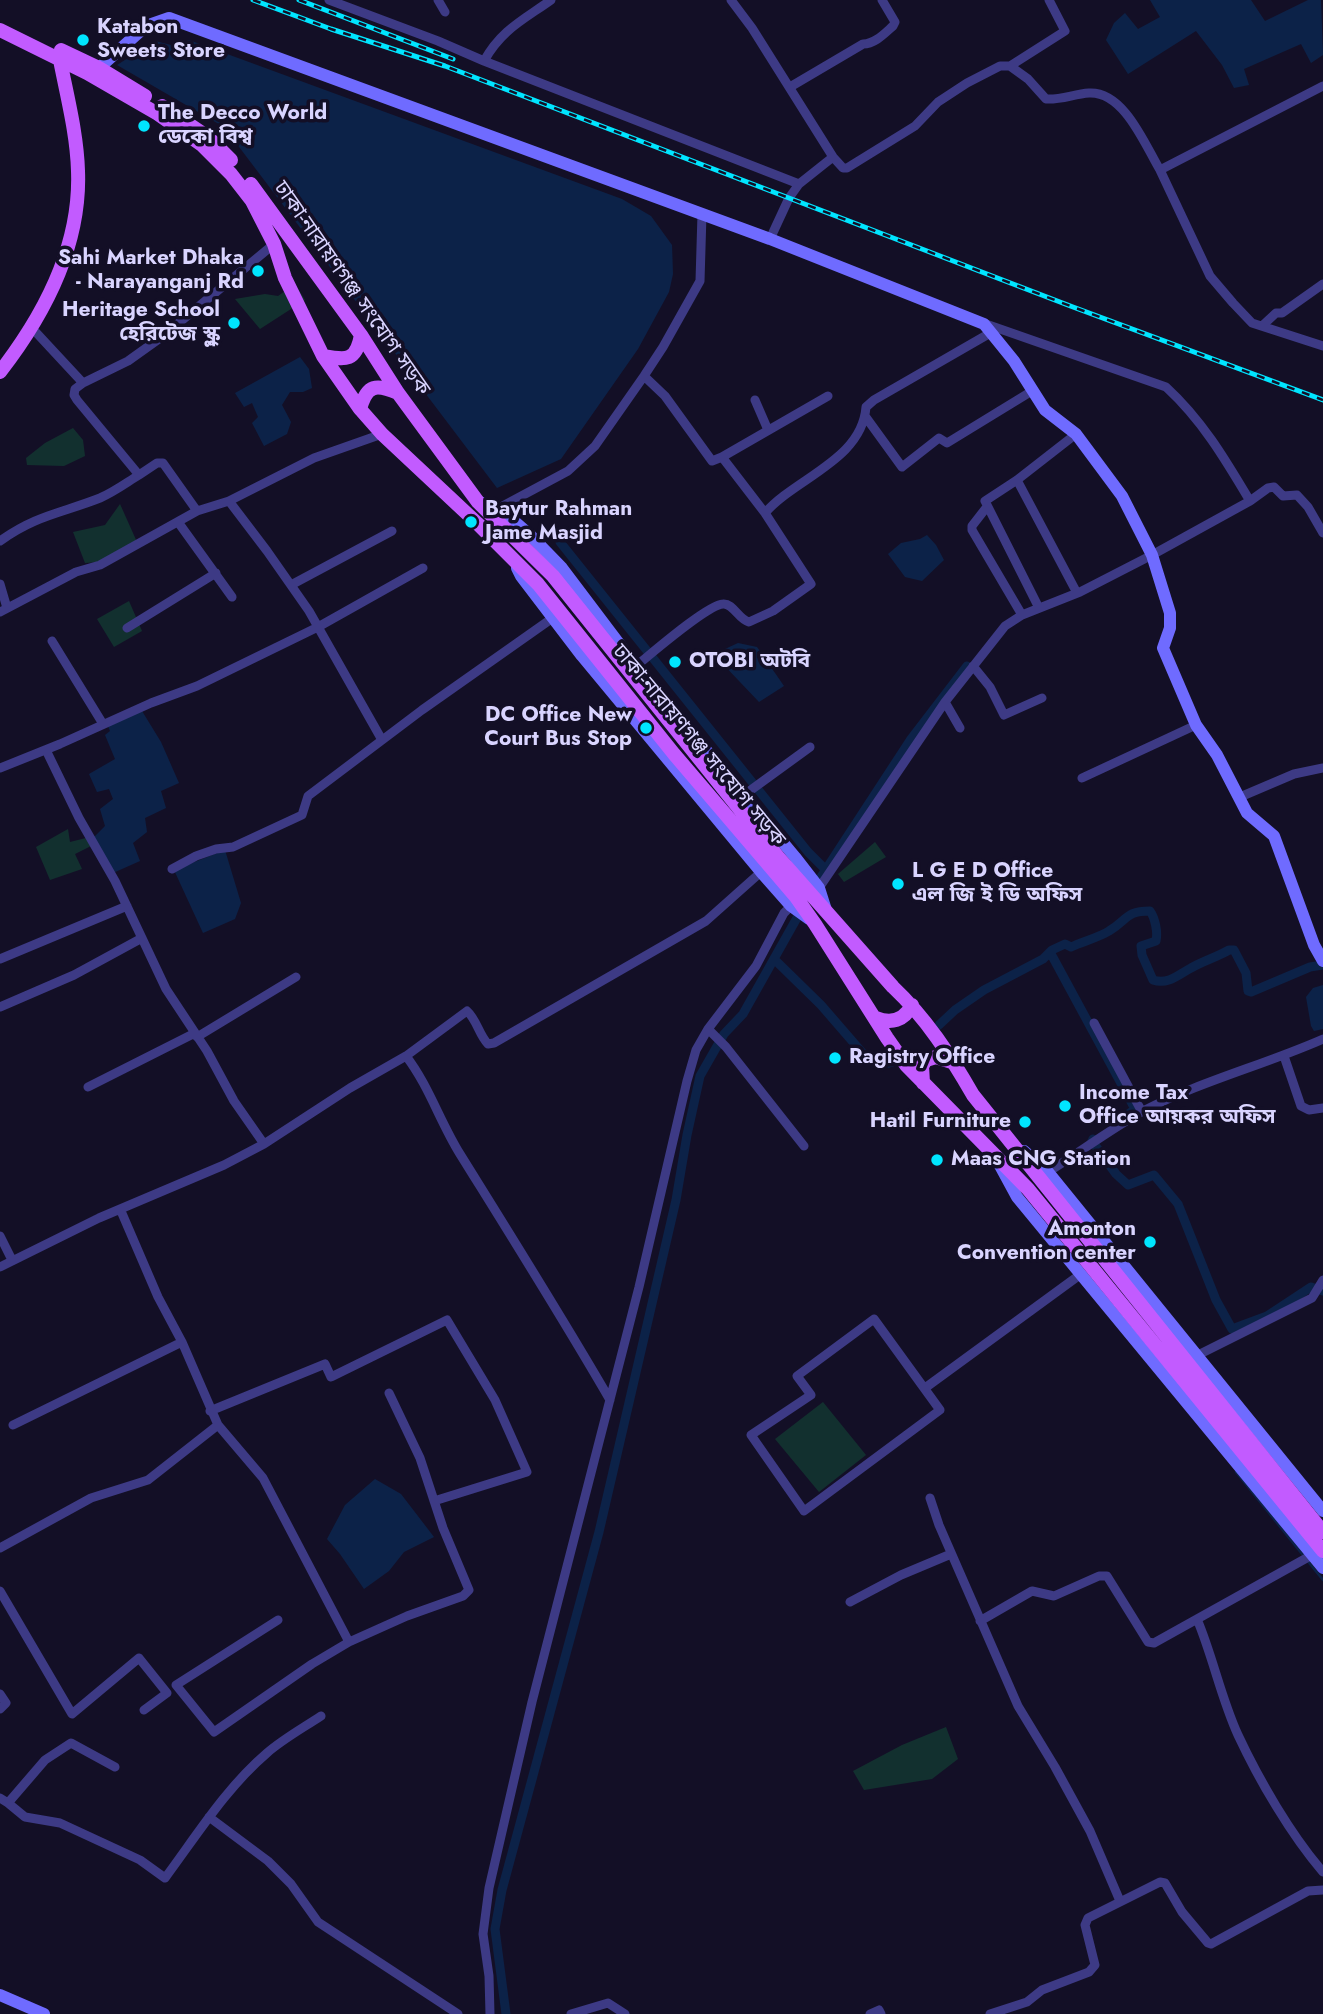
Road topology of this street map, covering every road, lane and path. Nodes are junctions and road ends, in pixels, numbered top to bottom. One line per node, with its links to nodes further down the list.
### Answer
1 (329, 0): 11 (street)
2 (438, 0): 7 (street)
3 (551, 0): 11 (street)
4 (731, 0): 15 (street)
5 (882, 0): 15 (street)
6 (1049, 0): 12 (street)
7 (445, 12)
8 (0, 21): 13 (main road, ঢাকা-নারায়ণগঞ্জ সংযোগ সড়ক)
9 (0, 30): 10 (main road, ঢাকা-নারায়ণগঞ্জ সংযোগ সড়ক)
10 (60, 60): 21 (main road, ঢাকা-নারায়ণগঞ্জ সংযোগ সড়ক); 25 (main road)
11 (484, 61): 18 (street)
12 (1010, 66): 16 (street); 17 (street)
13 (100, 68): 19 (street); 27 (main road, ঢাকা-নারায়ণগঞ্জ সংযোগ সড়ক)
14 (1323, 86): 17 (street)
15 (790, 87): 16 (street)
16 (833, 158): 18 (street)
17 (1160, 170): 24 (street)
18 (799, 184): 20 (street)
19 (702, 214): 20 (street); 31 (street)
20 (770, 239): 23 (street)
21 (274, 244): 29 (main road, ঢাকা-নারায়ণগঞ্জ সংযোগ সড়ক); 32 (street)
22 (1323, 284): 24 (street)
23 (981, 322): 26 (street); 46 (street)
24 (1262, 326): 28 (street)
25 (31, 327): 30 (main road); 32 (street)
26 (992, 332): 33 (street); 38 (street)
27 (361, 335): 29 (main road); 34 (main road, ঢাকা-নারায়ণগঞ্জ সংযোগ সড়ক)
28 (1323, 346)
29 (323, 356): 37 (main road, ঢাকা-নারায়ণগঞ্জ সংযোগ সড়ক)
30 (0, 372)
31 (644, 376): 42 (street); 48 (street)
32 (82, 383): 43 (street)
33 (1032, 391): 38 (street); 41 (street)
34 (398, 393): 37 (main road); 47 (main road, ঢাকা-নারায়ণগঞ্জ সংযোগ সড়ক)
35 (828, 396): 39 (street)
36 (755, 400): 39 (street)
37 (360, 409): 40 (main road, ঢাকা-নারায়ণগঞ্জ সংযোগ সড়ক)
38 (865, 416): 51 (street)
39 (768, 430): 42 (street)
40 (382, 434): 45 (street); 57 (main road, ঢাকা-নারায়ণগঞ্জ সংযোগ সড়ক)
41 (1076, 434): 44 (street); 56 (street)
42 (722, 457): 51 (street)
43 (139, 475): 50 (street); 55 (street)
44 (1017, 480): 49 (street); 62 (street)
45 (229, 501): 50 (street); 61 (street)
46 (1250, 501): 54 (street); 56 (street)
47 (478, 502): 48 (street); 91 (main road, ঢাকা-নারায়ণগঞ্জ সংযোগ সড়ক)
48 (499, 508): 71 (street)
49 (986, 508): 64 (street); 66 (street)
50 (197, 511): 52 (street)
51 (765, 513): 71 (street)
52 (178, 522): 59 (street); 65 (street)
53 (391, 531): 61 (street)
54 (1323, 533)
55 (0, 541)
56 (1152, 555): 62 (street); 76 (street)
57 (513, 558): 67 (street); 92 (main road, ঢাকা-নারায়ণগঞ্জ সংযোগ সড়ক)
58 (423, 568): 68 (street)
59 (216, 573): 63 (street); 69 (street)
60 (0, 583): 65 (street)
61 (291, 585): 68 (street)
62 (1077, 593): 64 (street)
63 (232, 597)
64 (1039, 608): 66 (street)
65 (4, 610)
66 (1021, 615): 72 (street)
67 (554, 617): 78 (street); 87 (street)
68 (318, 627): 75 (street); 78 (street)
69 (127, 628)
70 (52, 641): 75 (street)
71 (640, 663): 84 (street)
72 (974, 666): 73 (street); 74 (street)
73 (1042, 698)
74 (945, 702): 77 (street); 88 (street)
75 (103, 724): 80 (street)
76 (1195, 725): 83 (street); 85 (street)
77 (960, 728)
78 (382, 740): 86 (street)
79 (810, 747): 84 (street)
80 (46, 750): 81 (street); 89 (street)
81 (0, 768)
82 (1323, 768): 85 (street)
83 (1082, 778)
84 (747, 794): 88 (street)
85 (1240, 797): 95 (street)
86 (172, 869)
87 (761, 872): 90 (street); 104 (street)
88 (818, 888): 91 (street)
89 (127, 906): 93 (street); 94 (street)
90 (791, 906): 92 (street); 101 (street)
91 (828, 915): 97 (main road, ঢাকা-নারায়ণগঞ্জ সংযোগ সড়ক)
92 (815, 924): 99 (main road, ঢাকা-নারায়ণগঞ্জ সংযোগ সড়ক)
93 (142, 938): 98 (street); 102 (street)
94 (0, 959)
95 (1322, 959)
96 (296, 977): 102 (street)
97 (912, 1005): 99 (main road); 106 (main road, ঢাকা-নারায়ণগঞ্জ সংযোগ সড়ক)
98 (0, 1007)
99 (876, 1018): 107 (main road, ঢাকা-নারায়ণগঞ্জ সংযোগ সড়ক)
100 (1094, 1023): 110 (street)
101 (709, 1030): 113 (street); 126 (street)
102 (196, 1035): 108 (street); 112 (street)
103 (1323, 1039): 105 (street)
104 (406, 1056): 112 (street); 126 (street)
105 (1284, 1056): 109 (street); 110 (street)
106 (955, 1063): 107 (main road); 111 (main road, ঢাকা-নারায়ণগঞ্জ সংযোগ সড়ক)
107 (923, 1083): 114 (main road, ঢাকা-নারায়ণগঞ্জ সংযোগ সড়ক)
108 (88, 1087)
109 (1323, 1108)
110 (1142, 1112): 115 (street)
111 (1010, 1140): 115 (street); 123 (main road, ঢাকা-নারায়ণগঞ্জ সংযোগ সড়ক)
112 (264, 1144): 116 (street)
113 (804, 1146)
114 (993, 1153): 120 (street); 135 (main road, ঢাকা-নারায়ণগঞ্জ সংযোগ সড়ক)
115 (1048, 1171): 123 (street)
116 (121, 1211): 118 (street); 122 (street)
117 (0, 1236): 118 (street)
118 (12, 1260): 119 (street)
119 (0, 1267)
120 (1081, 1273): 124 (street); 135 (street)
121 (1322, 1281): 123 (street)
122 (182, 1342): 127 (street); 128 (street)
123 (1191, 1359): 132 (street); 133 (main road, ঢাকা-নারায়ণগঞ্জ সংযোগ সড়ক)
124 (925, 1388): 124 (street)
125 (389, 1393): 131 (street)
126 (610, 1400): 158 (street)
127 (210, 1411): 129 (street); 131 (street)
128 (13, 1425)
129 (218, 1425): 134 (street); 143 (street)
130 (930, 1498): 136 (street)
131 (435, 1501): 143 (street)
132 (1323, 1511)
133 (1323, 1532)
134 (0, 1548)
135 (1317, 1553): 137 (street); 140 (street)
136 (951, 1554): 139 (street); 142 (street)
137 (1323, 1568)
138 (1, 1593): 146 (street)
139 (850, 1602)
140 (1197, 1619): 142 (street); 151 (street)
141 (278, 1620): 143 (street)
142 (980, 1621): 153 (street)
143 (349, 1642)
144 (0, 1694): 145 (street)
145 (0, 1709)
146 (144, 1710)
147 (321, 1716): 150 (street)
148 (115, 1768): 149 (street)
149 (4, 1801): 150 (street)
150 (209, 1817): 157 (street)
151 (1323, 1872)
152 (1323, 1890): 153 (street)
153 (1120, 1901): 155 (street)
154 (0, 1995): 156 (street)
155 (1027, 2002): 163 (street); 164 (street)
156 (44, 2014)
157 (458, 2014)
158 (489, 2014)
159 (571, 2014): 160 (street)
160 (625, 2014)
161 (870, 2014): 162 (street)
162 (881, 2014)
163 (990, 2014)
164 (1031, 2014)

